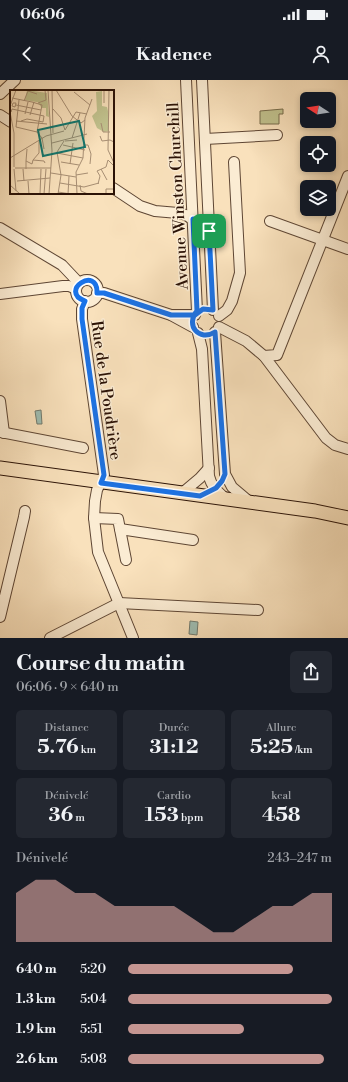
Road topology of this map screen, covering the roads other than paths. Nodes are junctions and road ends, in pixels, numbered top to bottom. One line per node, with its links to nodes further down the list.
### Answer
1 (15, 80): 4 (street)
2 (186, 80): 12 (street, Avenue Winston Churchill)
3 (202, 80): 8 (street, Avenue Winston Churchill)
4 (0, 94)
5 (0, 115): 6 (street)
6 (10, 121)
7 (278, 135): 8 (street)
8 (205, 139): 17 (street, Avenue Winston Churchill)
9 (234, 162): 25 (street)
10 (348, 176): 18 (street)
11 (114, 189): 13 (street)
12 (192, 199): 13 (street); 14 (street, Avenue Winston Churchill)
13 (178, 213): 14 (street)
14 (193, 219): 17 (street); 24 (street, Avenue Winston Churchill)
15 (270, 221): 18 (street)
16 (0, 228): 20 (street)
17 (209, 231): 25 (street, Avenue Winston Churchill)
18 (322, 239): 19 (street); 29 (street)
19 (348, 249)
20 (77, 286): 21 (street); 22 (street); 23 (street)
21 (97, 293): 23 (street); 26 (street)
22 (0, 294)
23 (85, 301): 39 (street, Rue de la Poudrière)
24 (196, 313): 25 (street); 26 (street); 27 (street)
25 (216, 313): 28 (street)
26 (171, 315): 27 (street)
27 (196, 330): 28 (street); 37 (street)
28 (217, 330): 30 (street); 38 (street)
29 (277, 355): 30 (street); 31 (street)
30 (264, 356): 31 (street)
31 (277, 374): 35 (street)
32 (0, 401): 33 (street)
33 (2, 433): 34 (street)
34 (83, 448)
35 (348, 449)
36 (0, 468): 39 (main road)
37 (209, 468): 40 (street); 41 (street)
38 (225, 474): 40 (street); 44 (street)
39 (101, 483): 41 (main road); 46 (street, Rue de la Poudrière)
40 (215, 489): 42 (street); 43 (street)
41 (181, 494): 42 (main road)
42 (200, 496): 43 (main road)
43 (226, 499): 44 (main road)
44 (251, 503): 47 (main road)
45 (25, 511): 53 (street)
46 (94, 518): 48 (street); 51 (street, Rue de la Poudrière)
47 (348, 518)
48 (120, 529): 49 (street); 50 (street)
49 (193, 540)
50 (126, 560)
51 (119, 603): 52 (street); 54 (street); 55 (street, Rue de la Poudrière)
52 (258, 610)
53 (0, 617)
54 (50, 638)
55 (133, 638)

